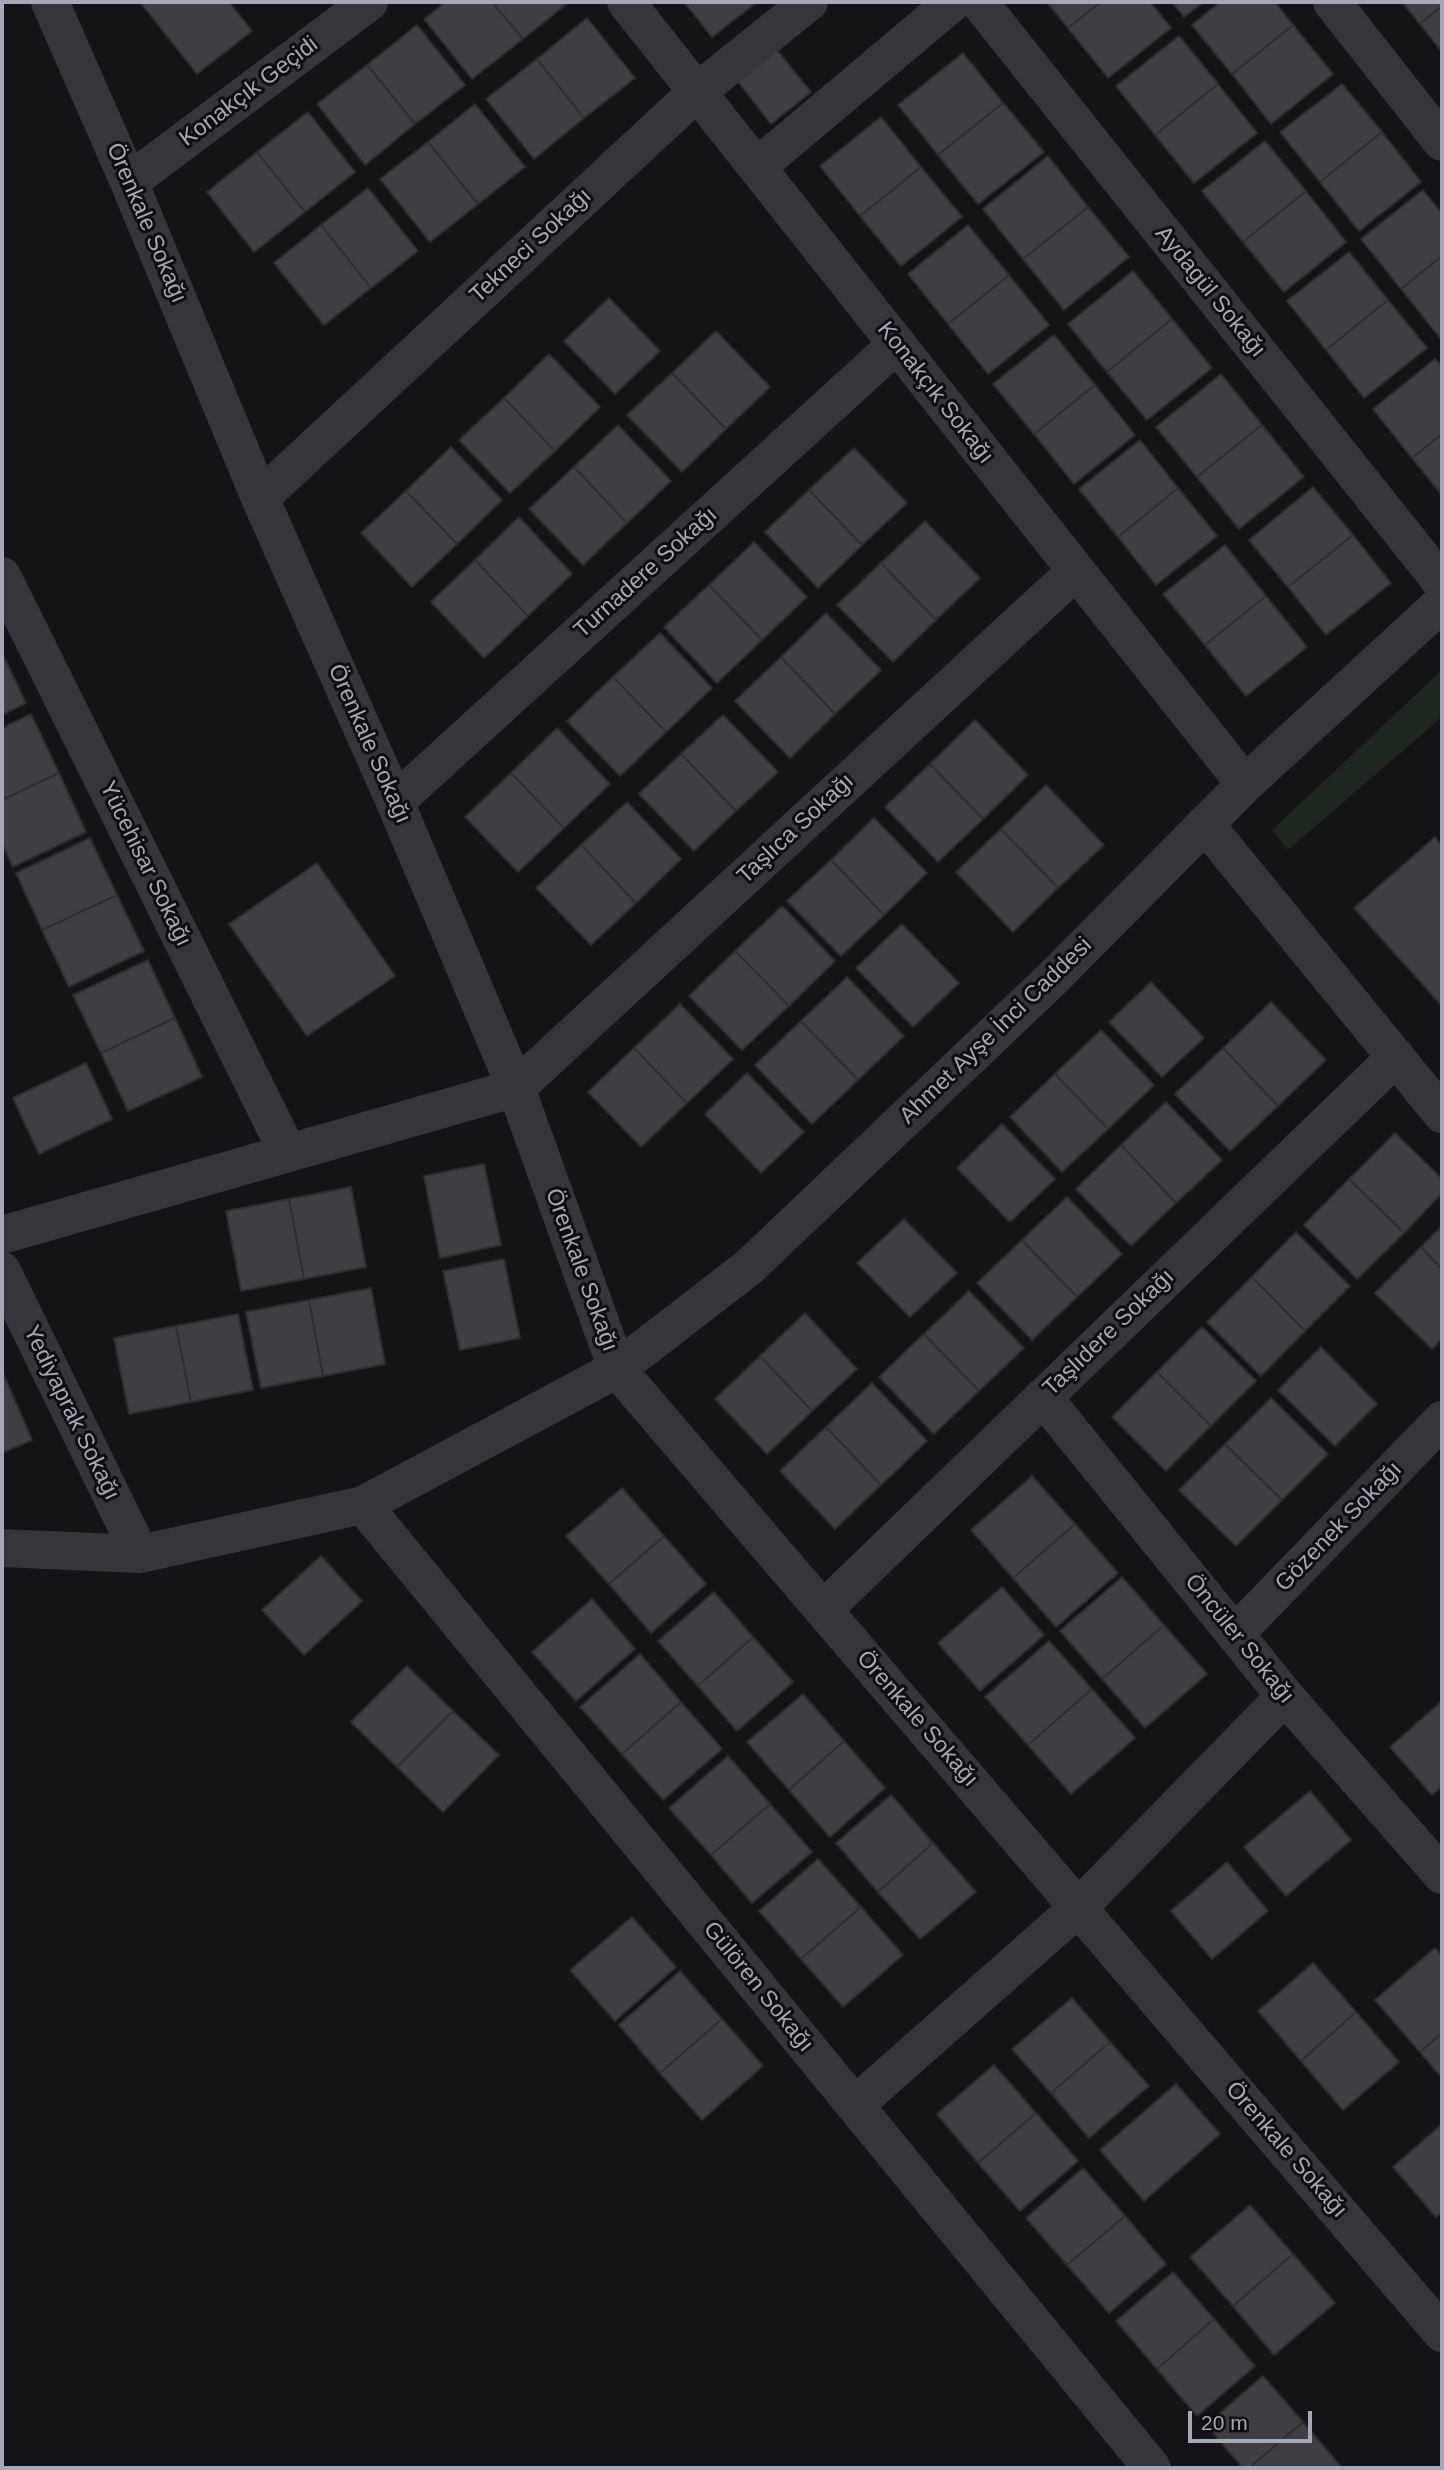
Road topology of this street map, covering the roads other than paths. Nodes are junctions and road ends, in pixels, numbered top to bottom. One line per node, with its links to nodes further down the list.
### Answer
1 (50, 2): 11 (street, Örenkale Sokağı)
2 (369, 2): 11 (street, Konakçık Geçidi)
3 (626, 2): 8 (street, Konakçık Sokağı)
4 (810, 2): 8 (street, Tekneci Sokağı)
5 (953, 2): 10 (street)
6 (979, 2): 16 (street, Aydagül Sokağı)
7 (1332, 2): 9 (street)
8 (697, 92): 10 (street, Konakçık Sokağı); 13 (street, Tekneci Sokağı)
9 (1442, 142)
10 (757, 167): 12 (street, Konakçık Sokağı)
11 (130, 183): 13 (street, Örenkale Sokağı)
12 (897, 344): 14 (street, Konakçık Sokağı); 19 (street, Turnadere Sokağı)
13 (260, 498): 19 (street, Örenkale Sokağı)
14 (1076, 571): 18 (street, Konakçık Sokağı); 22 (street, Taşlıca Sokağı)
15 (2, 576): 24 (street, Yücehisar Sokağı)
16 (1442, 583)
17 (1442, 603): 18 (street, Ahmet Ayşe İnci Caddesi)
18 (1245, 784): 20 (street, Ahmet Ayşe İnci Caddesi)
19 (395, 802): 22 (street, Örenkale Sokağı)
20 (1205, 824): 21 (street); 27 (street, Ahmet Ayşe İnci Caddesi)
21 (1396, 1057): 23 (street); 28 (street, Taşlıdere Sokağı)
22 (516, 1088): 24 (street); 27 (street, Örenkale Sokağı)
23 (1442, 1114)
24 (288, 1153): 25 (street)
25 (2, 1235)
26 (2, 1271): 32 (street, Yediyaprak Sokağı)
27 (617, 1369): 30 (street, Ahmet Ayşe İnci Caddesi); 33 (street, Örenkale Sokağı)
28 (1043, 1397): 33 (street, Taşlıdere Sokağı); 34 (street, Öncüler Sokağı)
29 (1442, 1420): 34 (street, Gözenek Sokağı)
30 (363, 1505): 32 (street, Ahmet Ayşe İnci Caddesi); 38 (street, Gülören Sokağı)
31 (2, 1548): 32 (street, Ahmet Ayşe İnci Caddesi)
32 (140, 1554)
33 (823, 1610): 37 (street, Örenkale Sokağı)
34 (1235, 1634): 35 (street, Öncüler Sokağı)
35 (1285, 1696): 36 (street, Öncüler Sokağı); 37 (street)
36 (1442, 1875)
37 (1078, 1908): 38 (street); 39 (street, Örenkale Sokağı)
38 (855, 2105): 40 (street, Gülören Sokağı)
39 (1442, 2333)
40 (1152, 2468)

